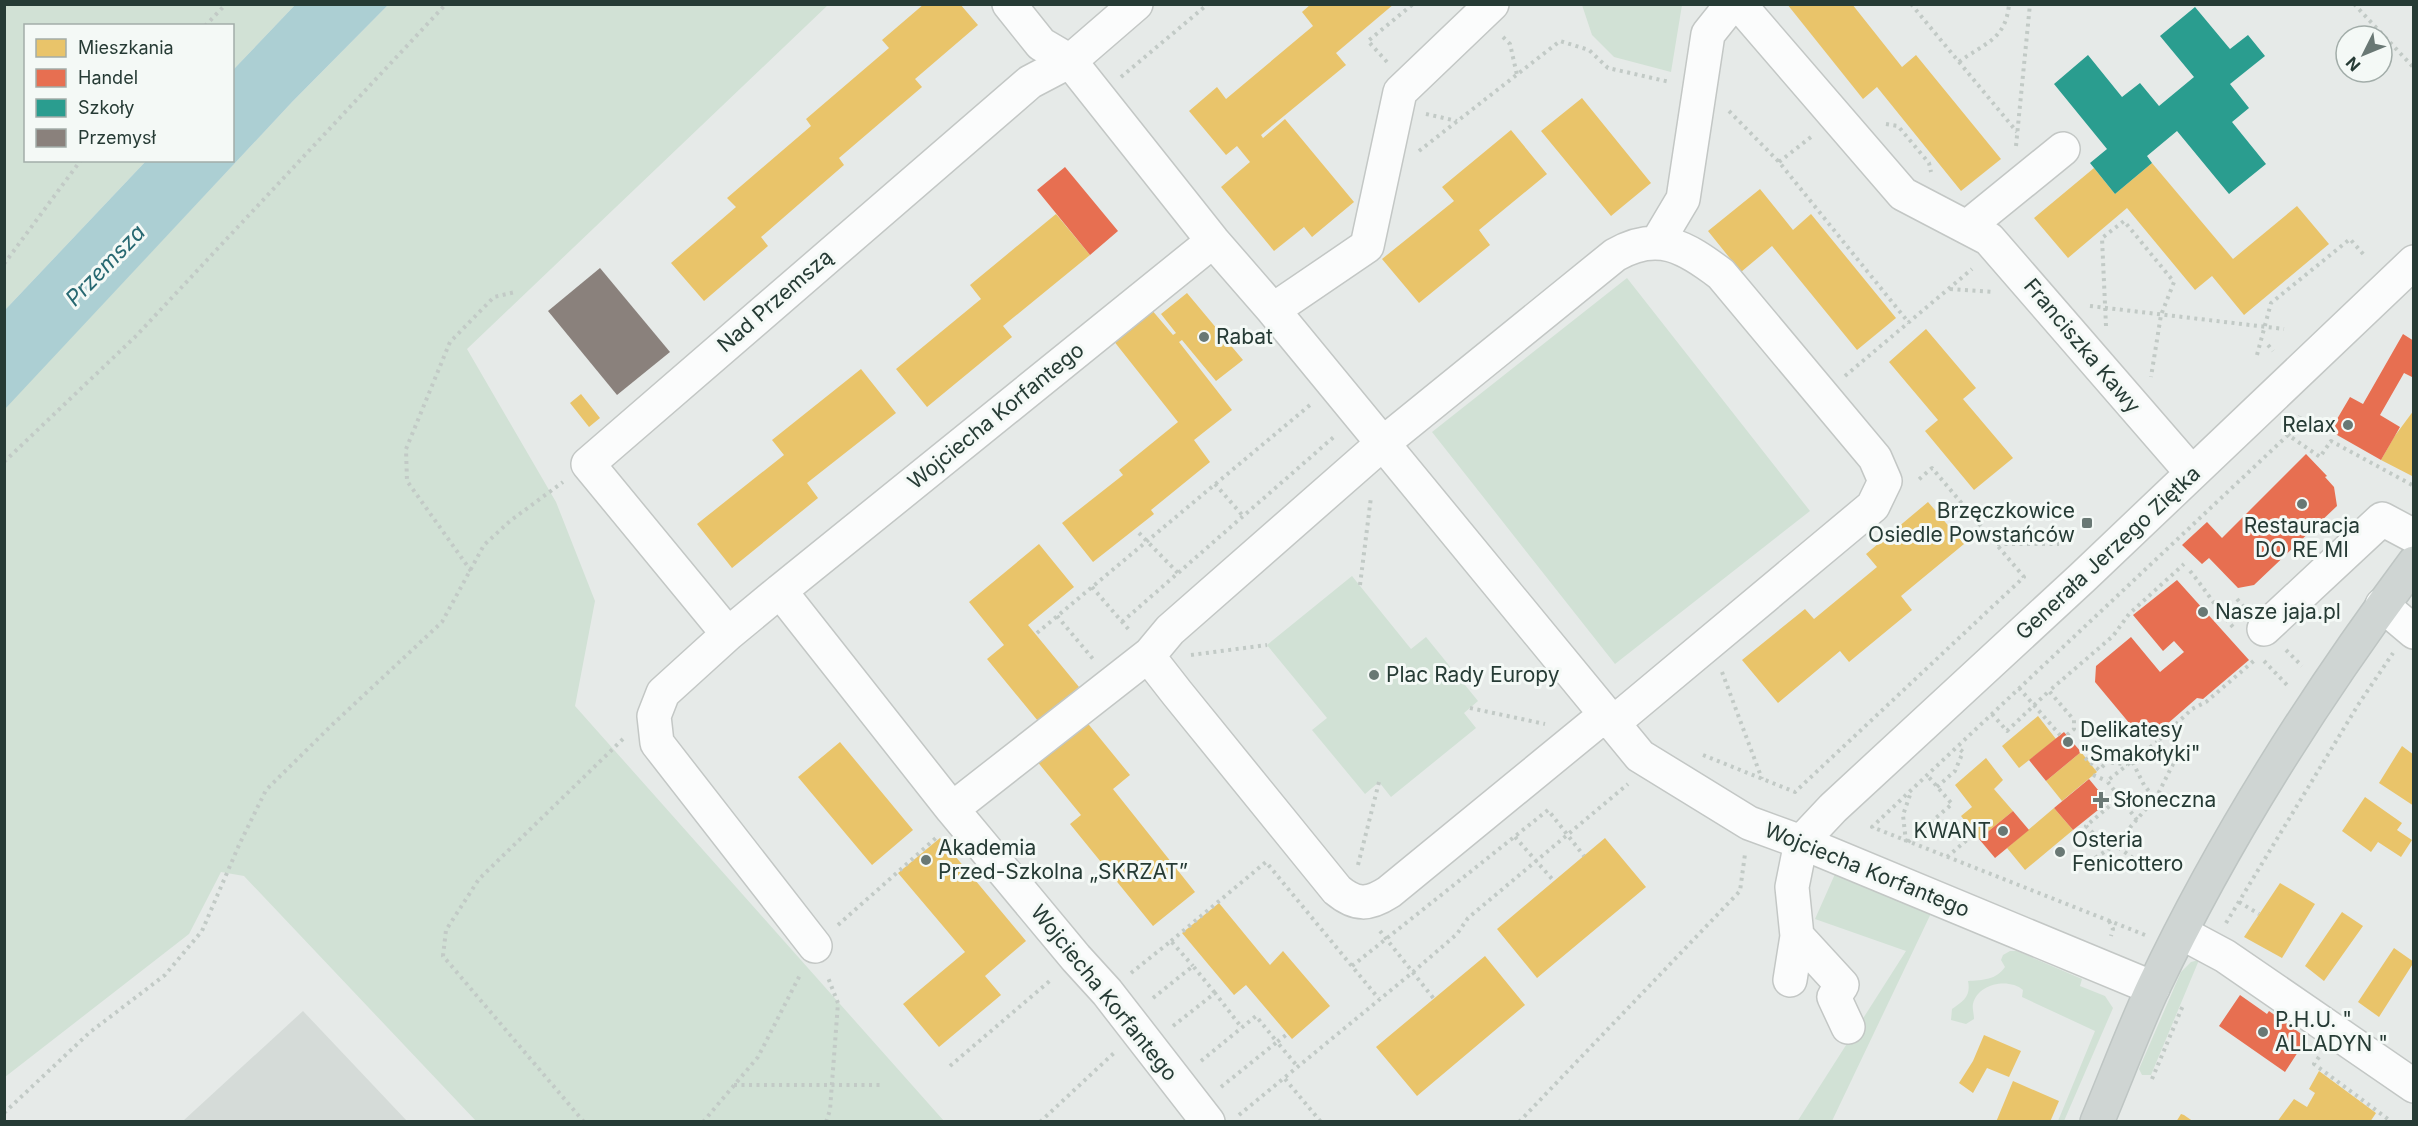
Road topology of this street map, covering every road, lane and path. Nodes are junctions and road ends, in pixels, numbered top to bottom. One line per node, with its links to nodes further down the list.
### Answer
1 (226, 4): 14 (path)
2 (446, 4): 55 (path)
3 (1009, 4): 15 (street)
4 (1136, 4): 15 (street, Nad Przemszą)
5 (1208, 4): 21 (path)
6 (1413, 4): 19 (path)
7 (1732, 4): 20 (street)
8 (1739, 4): 33 (street, Franciszka Kawy)
9 (1911, 4): 16 (path)
10 (2009, 4): 16 (path)
11 (2030, 4): 25 (path)
12 (2354, 4): 17 (path)
13 (1487, 9): 18 (path); 19 (street)
14 (207, 24)
15 (1070, 61): 21 (street, Wojciecha Korfantego); 56 (street, Nad Przemszą)
16 (1959, 62): 25 (path)
17 (2414, 68)
18 (1517, 75): 20 (path); 23 (path)
19 (1407, 85): 30 (street)
20 (1700, 88): 29 (path); 35 (street)
21 (1098, 97): 34 (street, Wojciecha Korfantego)
22 (1425, 114): 23 (path)
23 (1457, 121): 30 (path)
24 (1877, 123): 31 (path)
25 (2017, 133): 32 (path)
26 (1802, 145): 29 (path)
27 (2063, 149): 32 (street)
28 (80, 162): 38 (path)
29 (1779, 162): 45 (path)
30 (1381, 178): 43 (street)
31 (1936, 178)
32 (2014, 189): 33 (street)
33 (1967, 227): 57 (street, Franciszka Kawy)
34 (1213, 241): 43 (street, Wojciecha Korfantego); 74 (street, Wojciecha Korfantego)
35 (1658, 241): 52 (street); 54 (street)
36 (2364, 255): 46 (path)
37 (2414, 262): 57 (street, Generała Jerzego Ziętka)
38 (4, 264)
39 (1950, 289): 45 (path)
40 (515, 292): 70 (path)
41 (2084, 305): 42 (path)
42 (2106, 308): 44 (path); 44 (path); 47 (path)
43 (1274, 310): 51 (street, Wojciecha Korfantego)
44 (2162, 315): 46 (path); 50 (path)
45 (1910, 323): 52 (path)
46 (2263, 327): 48 (path); 49 (path)
47 (2107, 328)
48 (2284, 329)
49 (2257, 355)
50 (2151, 381)
51 (1334, 385): 53 (street, Wojciecha Korfantego); 59 (path)
52 (1824, 394): 91 (street)
53 (1359, 416): 54 (street, Wojciecha Korfantego); 62 (path)
54 (1382, 444): 83 (street); 91 (street, Wojciecha Korfantego)
55 (4, 462)
56 (588, 464): 70 (path); 80 (street)
57 (2192, 473): 117 (street, Generała Jerzego Ziętka)
58 (1915, 483): 66 (path)
59 (1215, 484): 62 (path); 65 (path)
60 (2414, 486): 86 (path)
61 (1372, 493): 72 (path)
62 (1243, 516): 71 (path)
63 (1139, 532): 65 (path)
64 (2414, 536): 81 (street)
65 (1147, 541): 71 (path); 73 (path)
66 (1996, 544): 67 (path); 105 (path)
67 (2059, 544)
68 (2414, 563): 75 (main road)
69 (2184, 564): 87 (path)
70 (471, 570): 157 (path)
71 (1178, 573): 77 (path)
72 (1360, 585)
73 (1092, 587): 76 (path); 77 (path)
74 (780, 591): 80 (street, Wojciecha Korfantego); 111 (street, Wojciecha Korfantego)
75 (2382, 605): 78 (street); 129 (main road)
76 (1057, 616): 79 (path); 85 (path)
77 (1122, 622): 83 (path)
78 (2411, 630): 127 (path)
79 (1037, 633)
80 (728, 634): 132 (street, Wojciecha Korfantego)
81 (2261, 642): 95 (path)
82 (1267, 645): 83 (path)
83 (1151, 657): 85 (street); 91 (street)
84 (1720, 668): 105 (path)
85 (1113, 683): 111 (street)
86 (2019, 688): 88 (path); 90 (path)
87 (2049, 691): 88 (path); 94 (path)
88 (2034, 705): 90 (path); 93 (path)
89 (1470, 708): 91 (path)
90 (1992, 714): 96 (path)
91 (1601, 723): 102 (street, Wojciecha Korfantego)
92 (630, 731): 160 (path)
93 (2060, 735)
94 (2067, 735)
95 (2157, 742): 101 (path); 110 (path)
96 (1957, 747): 103 (path); 107 (path)
97 (2092, 751): 100 (path)
98 (1698, 753): 105 (path)
99 (2085, 758): 100 (path)
100 (2107, 762): 101 (path)
101 (2130, 763): 106 (path); 110 (path)
102 (1652, 764): 113 (street, Wojciecha Korfantego); 114 (path)
103 (1927, 775): 107 (path); 108 (path)
104 (2093, 776): 106 (path)
105 (1762, 779)
106 (2107, 781): 109 (path)
107 (1937, 787): 118 (path)
108 (1913, 788): 118 (path); 118 (path)
109 (2119, 798): 112 (path); 120 (path)
110 (2155, 799): 112 (path)
111 (952, 809): 134 (street, Wojciecha Korfantego)
112 (2137, 820): 119 (path)
113 (1749, 823): 117 (street, Wojciecha Korfantego); 164 (path)
114 (1567, 834): 116 (path); 121 (path); 124 (path)
115 (1974, 834): 122 (path)
116 (1515, 837): 124 (path); 136 (path)
117 (1801, 842): 130 (street); 138 (street, Wojciecha Korfantego)
118 (1907, 842): 122 (path)
119 (2115, 844): 120 (path); 123 (path)
120 (2109, 849): 125 (path)
121 (1584, 856)
122 (1947, 857): 129 (path)
123 (2133, 858)
124 (1536, 861): 126 (path); 141 (path)
125 (2089, 862)
126 (1553, 880)
127 (2239, 899): 128 (path); 133 (path)
128 (2259, 914)
129 (2166, 935): 133 (street); 138 (main road)
130 (1797, 936): 137 (street); 143 (street)
131 (1171, 941): 135 (path); 136 (path); 139 (path)
132 (815, 946): 152 (path)
133 (2211, 949): 155 (street)
134 (1076, 958): 139 (street, Wojciecha Korfantego); 148 (path)
135 (1193, 966): 140 (path); 145 (path)
136 (1352, 966): 141 (path)
137 (1790, 980)
138 (2153, 988): 165 (main road)
139 (1107, 992): 145 (street, Wojciecha Korfantego)
140 (1215, 993): 144 (path); 145 (path)
141 (1379, 999): 149 (path)
142 (2185, 1001): 156 (path)
143 (1848, 1027)
144 (1242, 1028): 147 (path); 151 (path)
145 (1138, 1032): 151 (street, Wojciecha Korfantego); 159 (path)
146 (1286, 1035): 147 (path)
147 (1278, 1042): 149 (path); 158 (path)
148 (950, 1066)
149 (1298, 1067): 150 (path)
150 (1284, 1079): 162 (path); 163 (path)
151 (1177, 1081): 158 (street, Wojciecha Korfantego)
152 (832, 1084): 153 (path); 154 (path); 161 (path)
153 (734, 1085)
154 (883, 1085)
155 (2414, 1086)
156 (2148, 1089)
157 (4, 1113)
158 (1202, 1114)
159 (1040, 1121)
160 (584, 1122)
161 (826, 1122)
162 (1232, 1122)
163 (1321, 1122)
164 (1519, 1122)
165 (2097, 1122)

